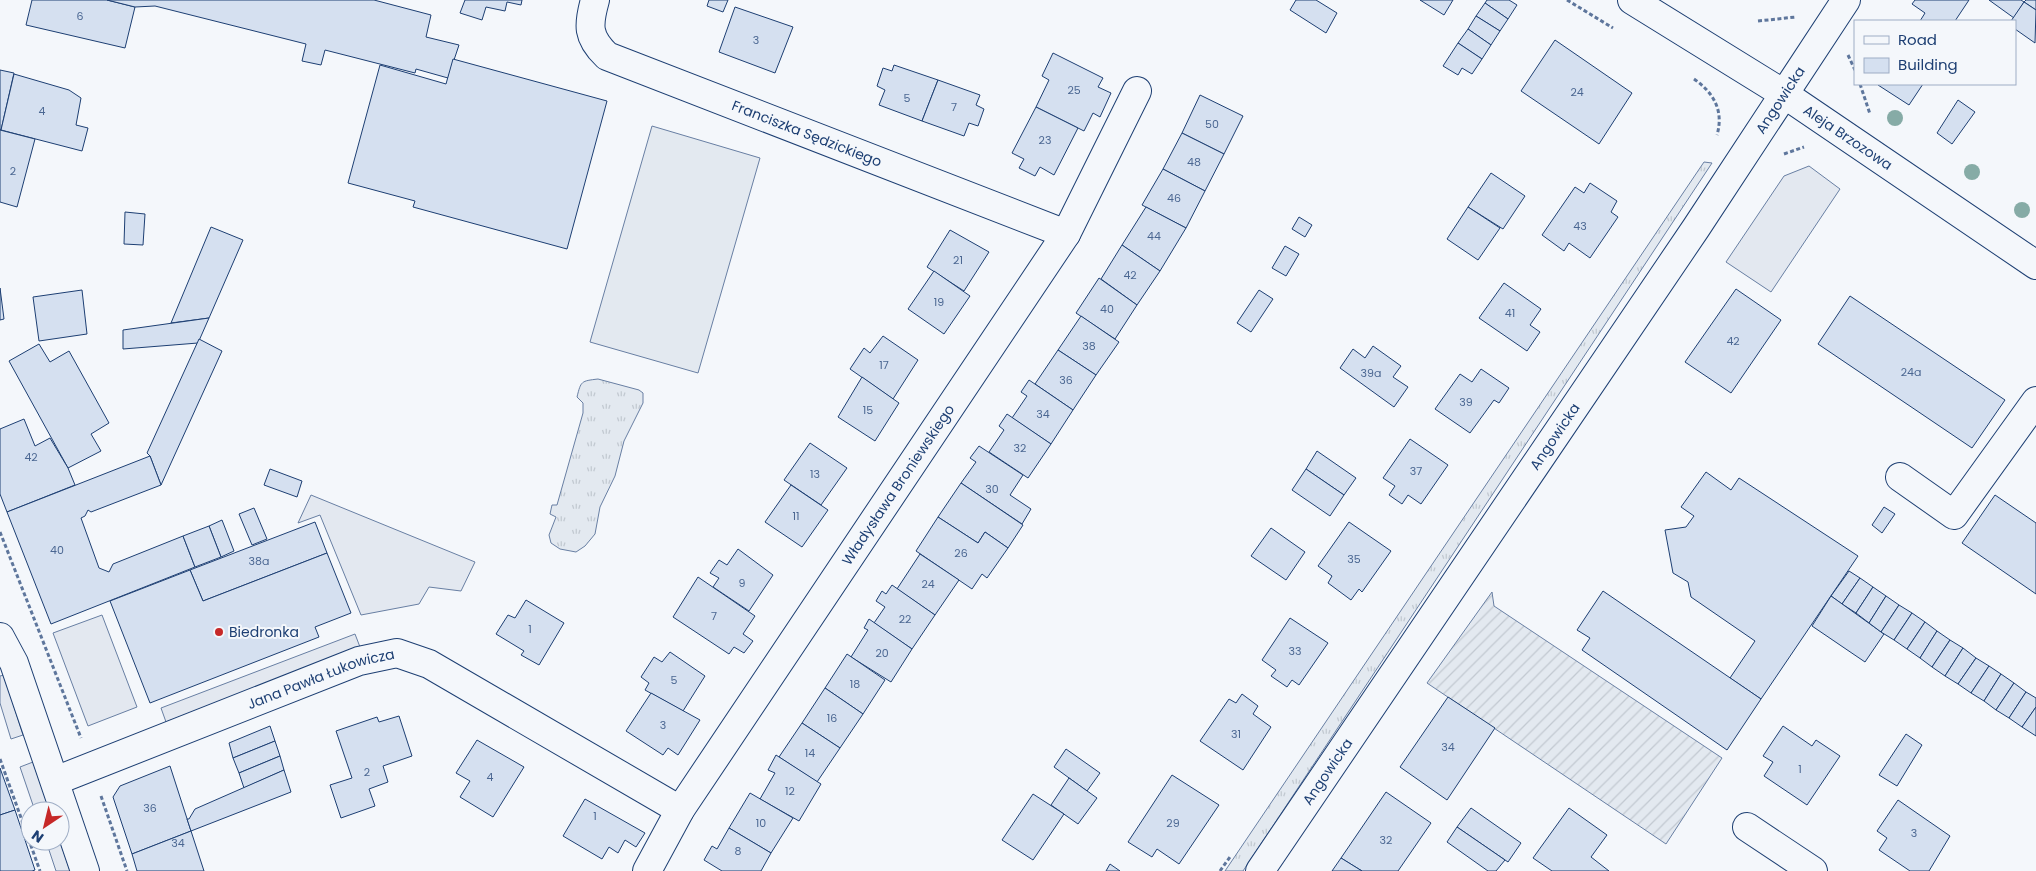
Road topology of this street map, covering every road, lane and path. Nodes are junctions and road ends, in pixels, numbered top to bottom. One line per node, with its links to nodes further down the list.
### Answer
1 (594, 0): 12 (street, Franciszka Sędzickiego)
2 (1567, 0): 7 (path)
3 (1632, 0): 10 (street, Aleja Brzozowa)
4 (1846, 0): 10 (street, Angowicka)
5 (1800, 17): 6 (path)
6 (1758, 21)
7 (1617, 30)
8 (1690, 75): 11 (path)
9 (1137, 92): 12 (street, Władysława Broniewskiego)
10 (1784, 94): 13 (street, Aleja Brzozowa); 28 (street, Angowicka)
11 (1716, 139)
12 (1066, 234): 22 (street, Władysława Broniewskiego)
13 (2036, 265)
14 (2036, 401): 15 (street)
15 (1900, 477)
16 (0, 532): 18 (path)
17 (0, 636): 20 (street)
18 (82, 740)
19 (0, 759): 24 (path)
20 (55, 781): 22 (street, Jana Pawła Łukowicza); 25 (street)
21 (100, 791): 26 (path)
22 (680, 810): 27 (street, Władysława Broniewskiego)
23 (1746, 827): 29 (street)
24 (40, 871)
25 (85, 871)
26 (127, 871)
27 (647, 871)
28 (1260, 871)
29 (1813, 871)

